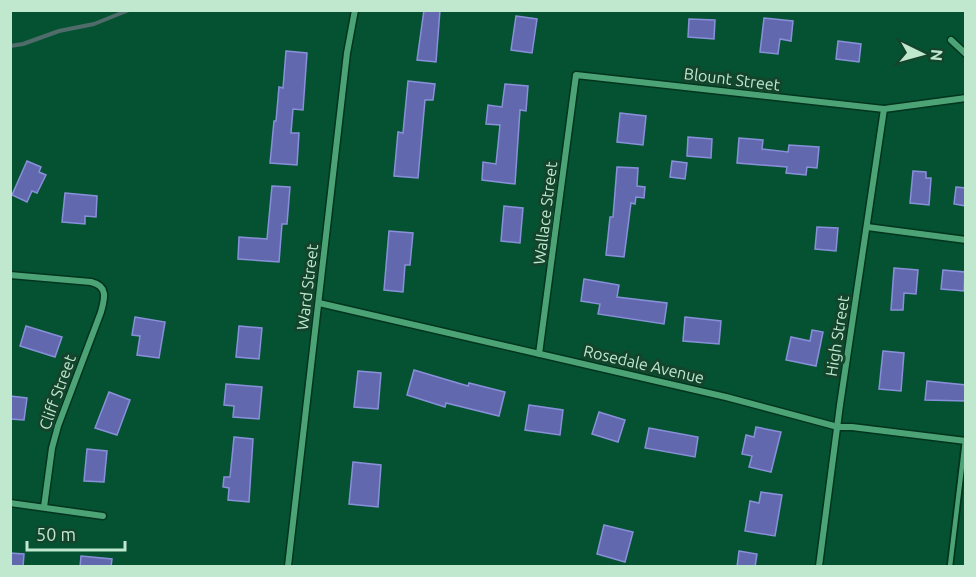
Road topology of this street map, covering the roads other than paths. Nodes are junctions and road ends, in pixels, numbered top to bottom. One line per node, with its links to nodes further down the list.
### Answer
1 (354, 10): 10 (street, Ward Street)
2 (951, 40): 3 (street)
3 (966, 54)
4 (576, 75): 6 (street, Blount Street); 11 (street, Wallace Street)
5 (966, 98): 6 (street, Blount Street)
6 (884, 109): 7 (street, High Street)
7 (867, 227): 8 (street); 12 (street, High Street)
8 (966, 240)
9 (10, 275): 15 (street, Cliff Street)
10 (319, 303): 11 (street, Rosedale Avenue); 17 (street, Ward Street)
11 (539, 354): 12 (street, Rosedale Avenue)
12 (838, 427): 13 (street, Rosedale Avenue); 18 (street, High Street)
13 (965, 441): 19 (lane)
14 (10, 503): 15 (street)
15 (44, 507): 16 (street)
16 (103, 516)
17 (288, 567)
18 (819, 567)
19 (950, 567)

